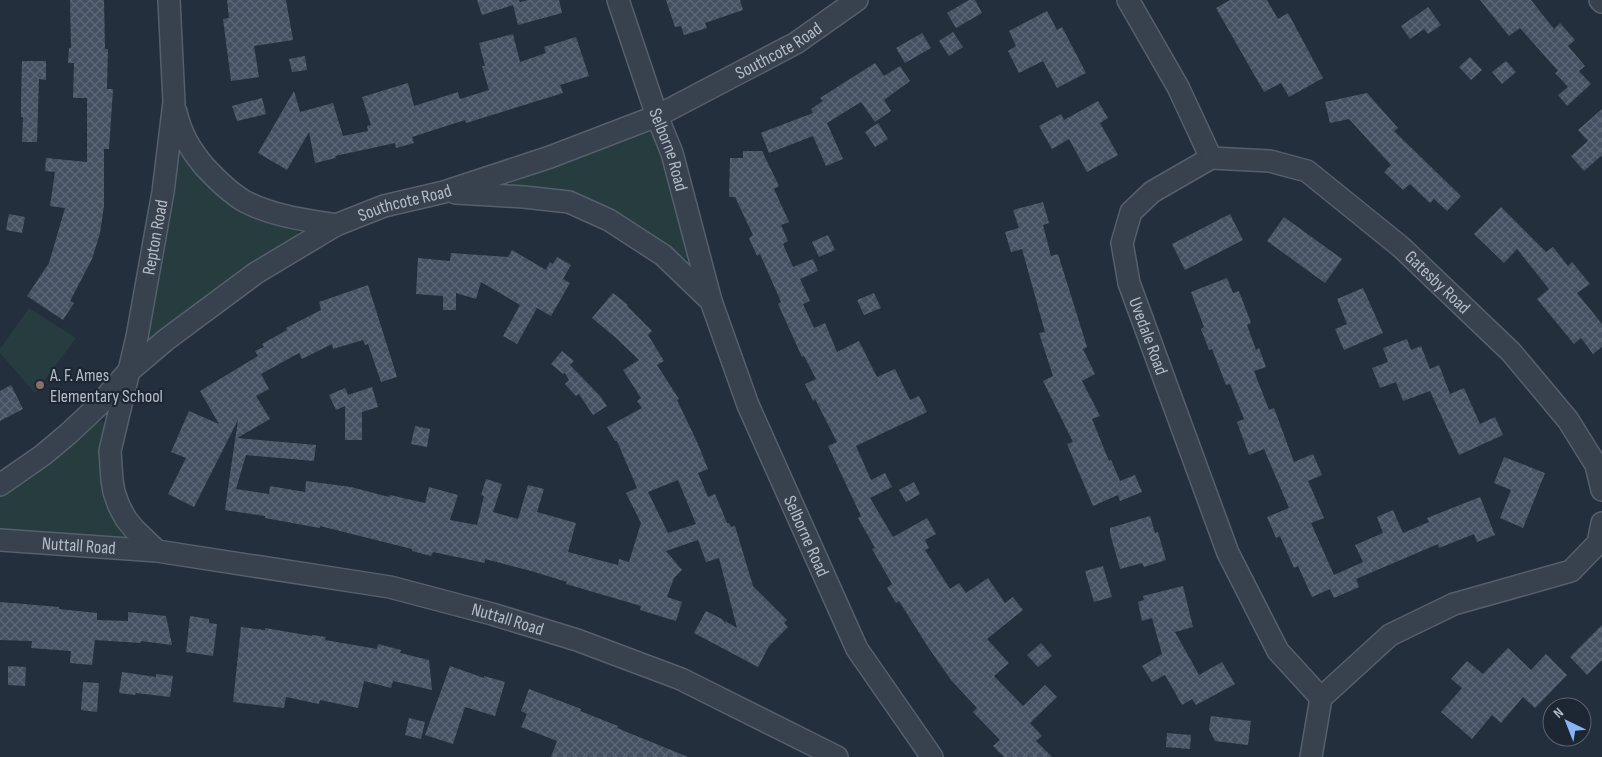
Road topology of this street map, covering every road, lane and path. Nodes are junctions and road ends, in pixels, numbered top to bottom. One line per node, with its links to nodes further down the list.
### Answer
1 (169, 0): 5 (street, Repton Road)
2 (618, 0): 6 (street, Selborne Road)
3 (857, 0): 6 (street, Southcote Road)
4 (1128, 0): 7 (street)
5 (174, 102): 9 (street, Repton Road); 11 (street, Repton Road)
6 (657, 116): 8 (street, Southcote Road); 10 (street, Selborne Road)
7 (1210, 158): 13 (street, Gatesby Road); 17 (street, Uvedale Road)
8 (444, 192): 9 (street, Southcote Road); 10 (street, Selborne Road)
9 (336, 225): 11 (street, Southcote Road)
10 (711, 301): 19 (street, Selborne Road)
11 (128, 372): 12 (street, Southcote Road); 16 (street, Nuttall Road)
12 (0, 485)
13 (1602, 490)
14 (1602, 523): 17 (street)
15 (0, 540): 16 (street, Nuttall Road)
16 (157, 551): 18 (street, Nuttall Road)
17 (1320, 698): 20 (street)
18 (837, 757)
19 (932, 757)
20 (1311, 757)

